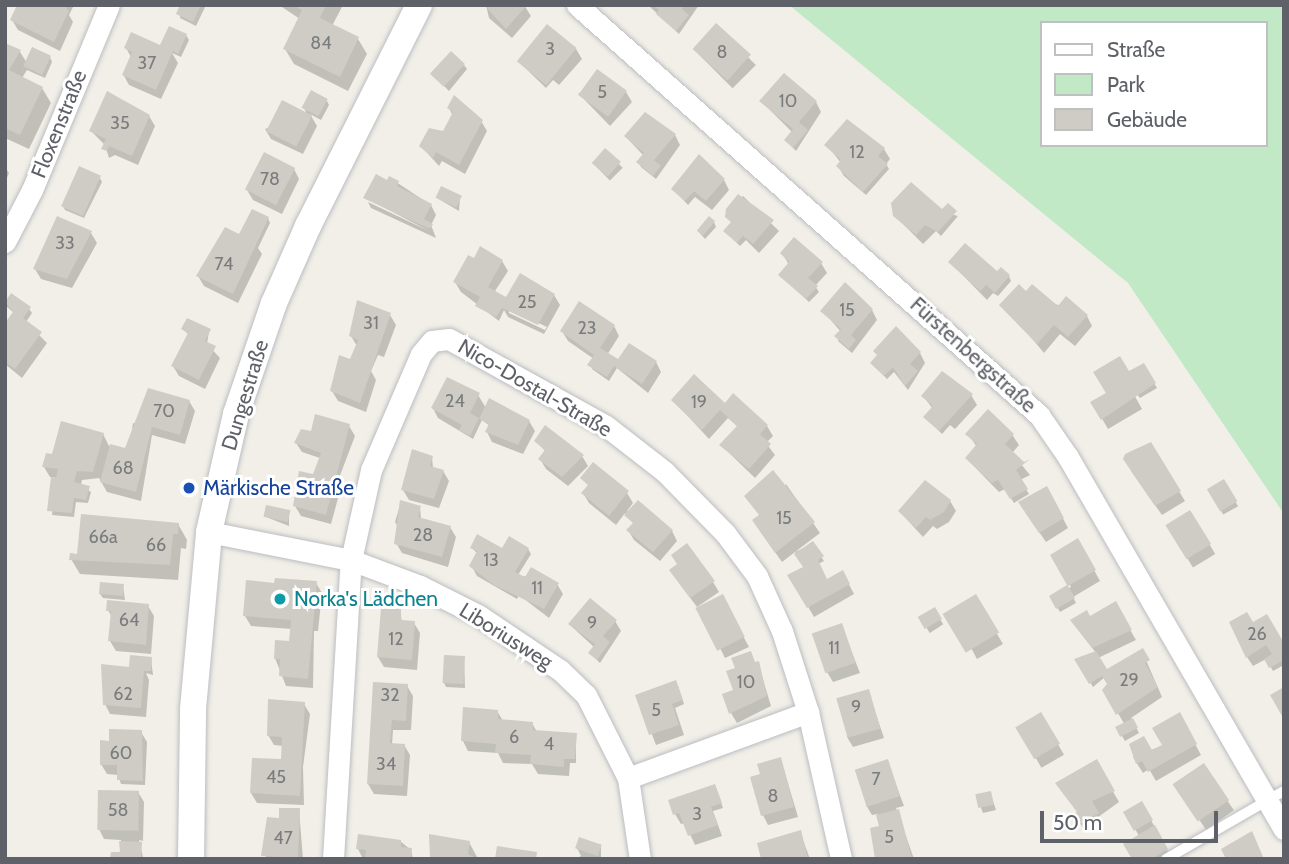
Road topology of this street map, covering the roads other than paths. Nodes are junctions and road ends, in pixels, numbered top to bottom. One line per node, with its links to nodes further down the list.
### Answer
1 (109, 5): 4 (street, Floxenstraße)
2 (419, 5): 5 (street, Dungestraße)
3 (577, 5): 9 (street, Fürstenbergstraße)
4 (5, 242)
5 (209, 532): 6 (street, Liboriusweg); 11 (street, Dungestraße)
6 (351, 560): 7 (street, Nico-Dostal-Straße); 8 (street, Liboriusweg); 12 (street, Nico-Dostal-Straße)
7 (808, 712): 8 (street); 14 (street, Nico-Dostal-Straße)
8 (628, 778): 13 (street, Liboriusweg)
9 (1276, 796): 10 (street, Fürstenbergstraße); 15 (lane)
10 (1284, 830)
11 (191, 859)
12 (333, 859)
13 (640, 859)
14 (841, 859)
15 (1166, 859)

